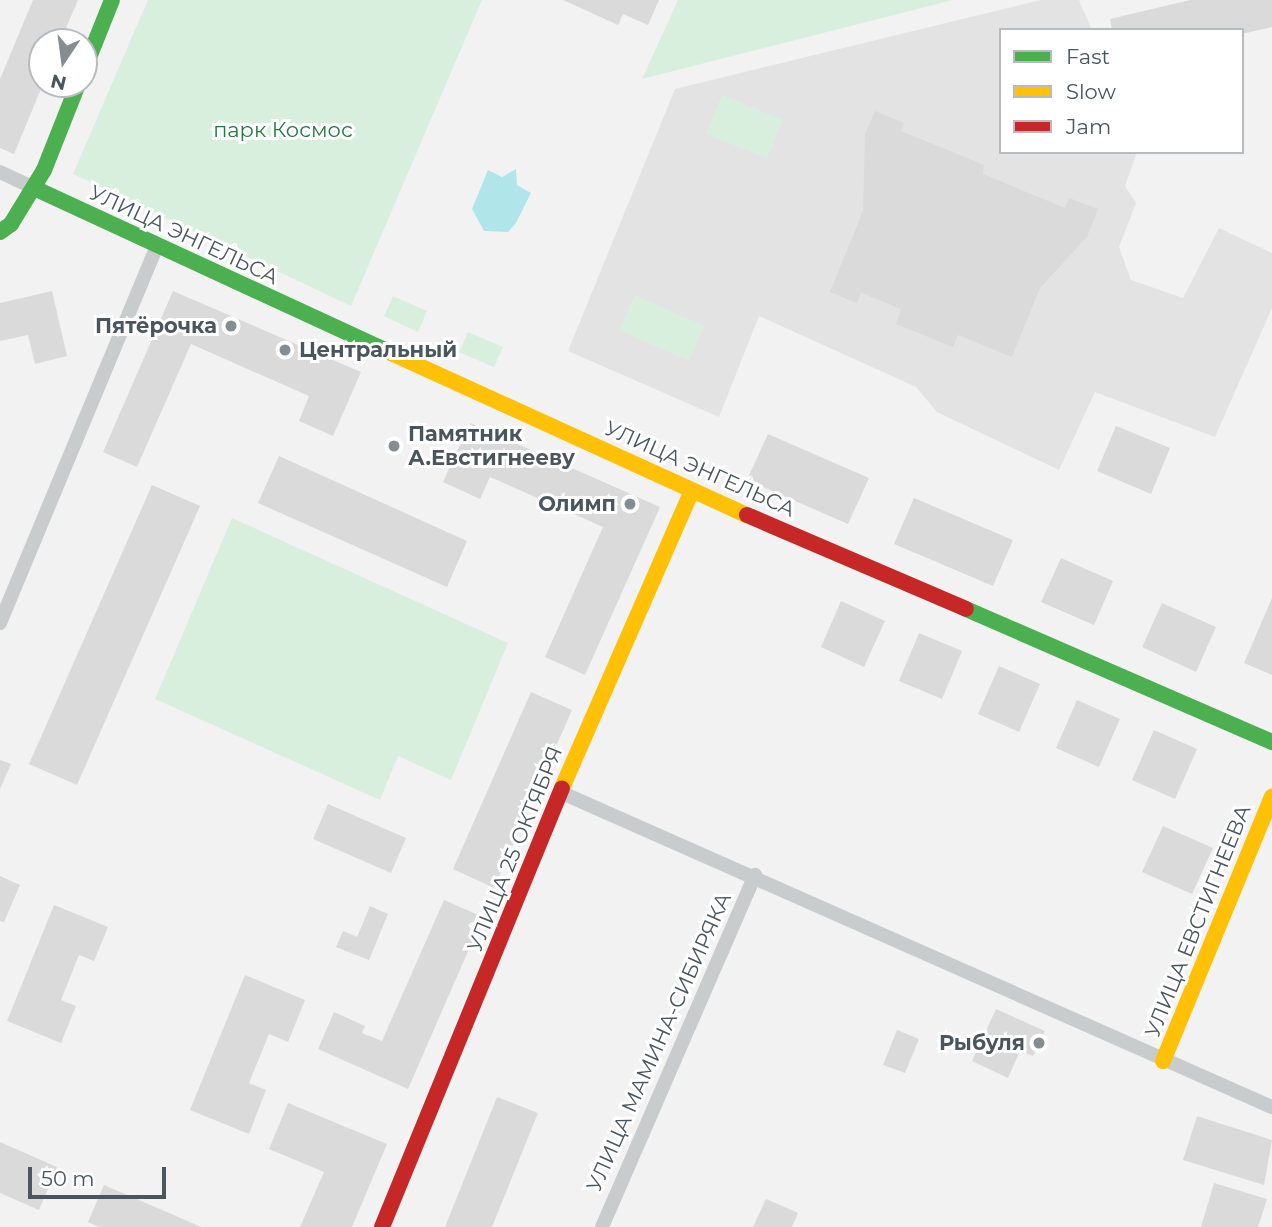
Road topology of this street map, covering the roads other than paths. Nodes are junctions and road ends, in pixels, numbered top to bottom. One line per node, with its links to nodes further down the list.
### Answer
1 (112, 0): 2 (main road)
2 (98, 35)
3 (72, 98): 5 (main road)
4 (0, 172): 5 (street, УЛИЦА ЭНГЕЛЬСА)
5 (34, 188): 6 (main road); 7 (main road, УЛИЦА ЭНГЕЛЬСА)
6 (0, 232)
7 (157, 246): 8 (main road, УЛИЦА ЭНГЕЛЬСА); 9 (street)
8 (692, 491): 10 (main road, УЛИЦА ЭНГЕЛЬСА); 11 (main road, УЛИЦА 25 ОКТЯБРЯ)
9 (0, 623)
10 (1272, 742)
11 (560, 792): 13 (street); 16 (main road, УЛИЦА 25 ОКТЯБРЯ)
12 (1272, 797): 14 (main road, УЛИЦА ЕВСТИГНЕЕВА)
13 (755, 875): 14 (street); 17 (street, УЛИЦА МАМИНА-СИБИРЯКА)
14 (1163, 1061): 15 (street)
15 (1272, 1107)
16 (382, 1227)
17 (602, 1227)

